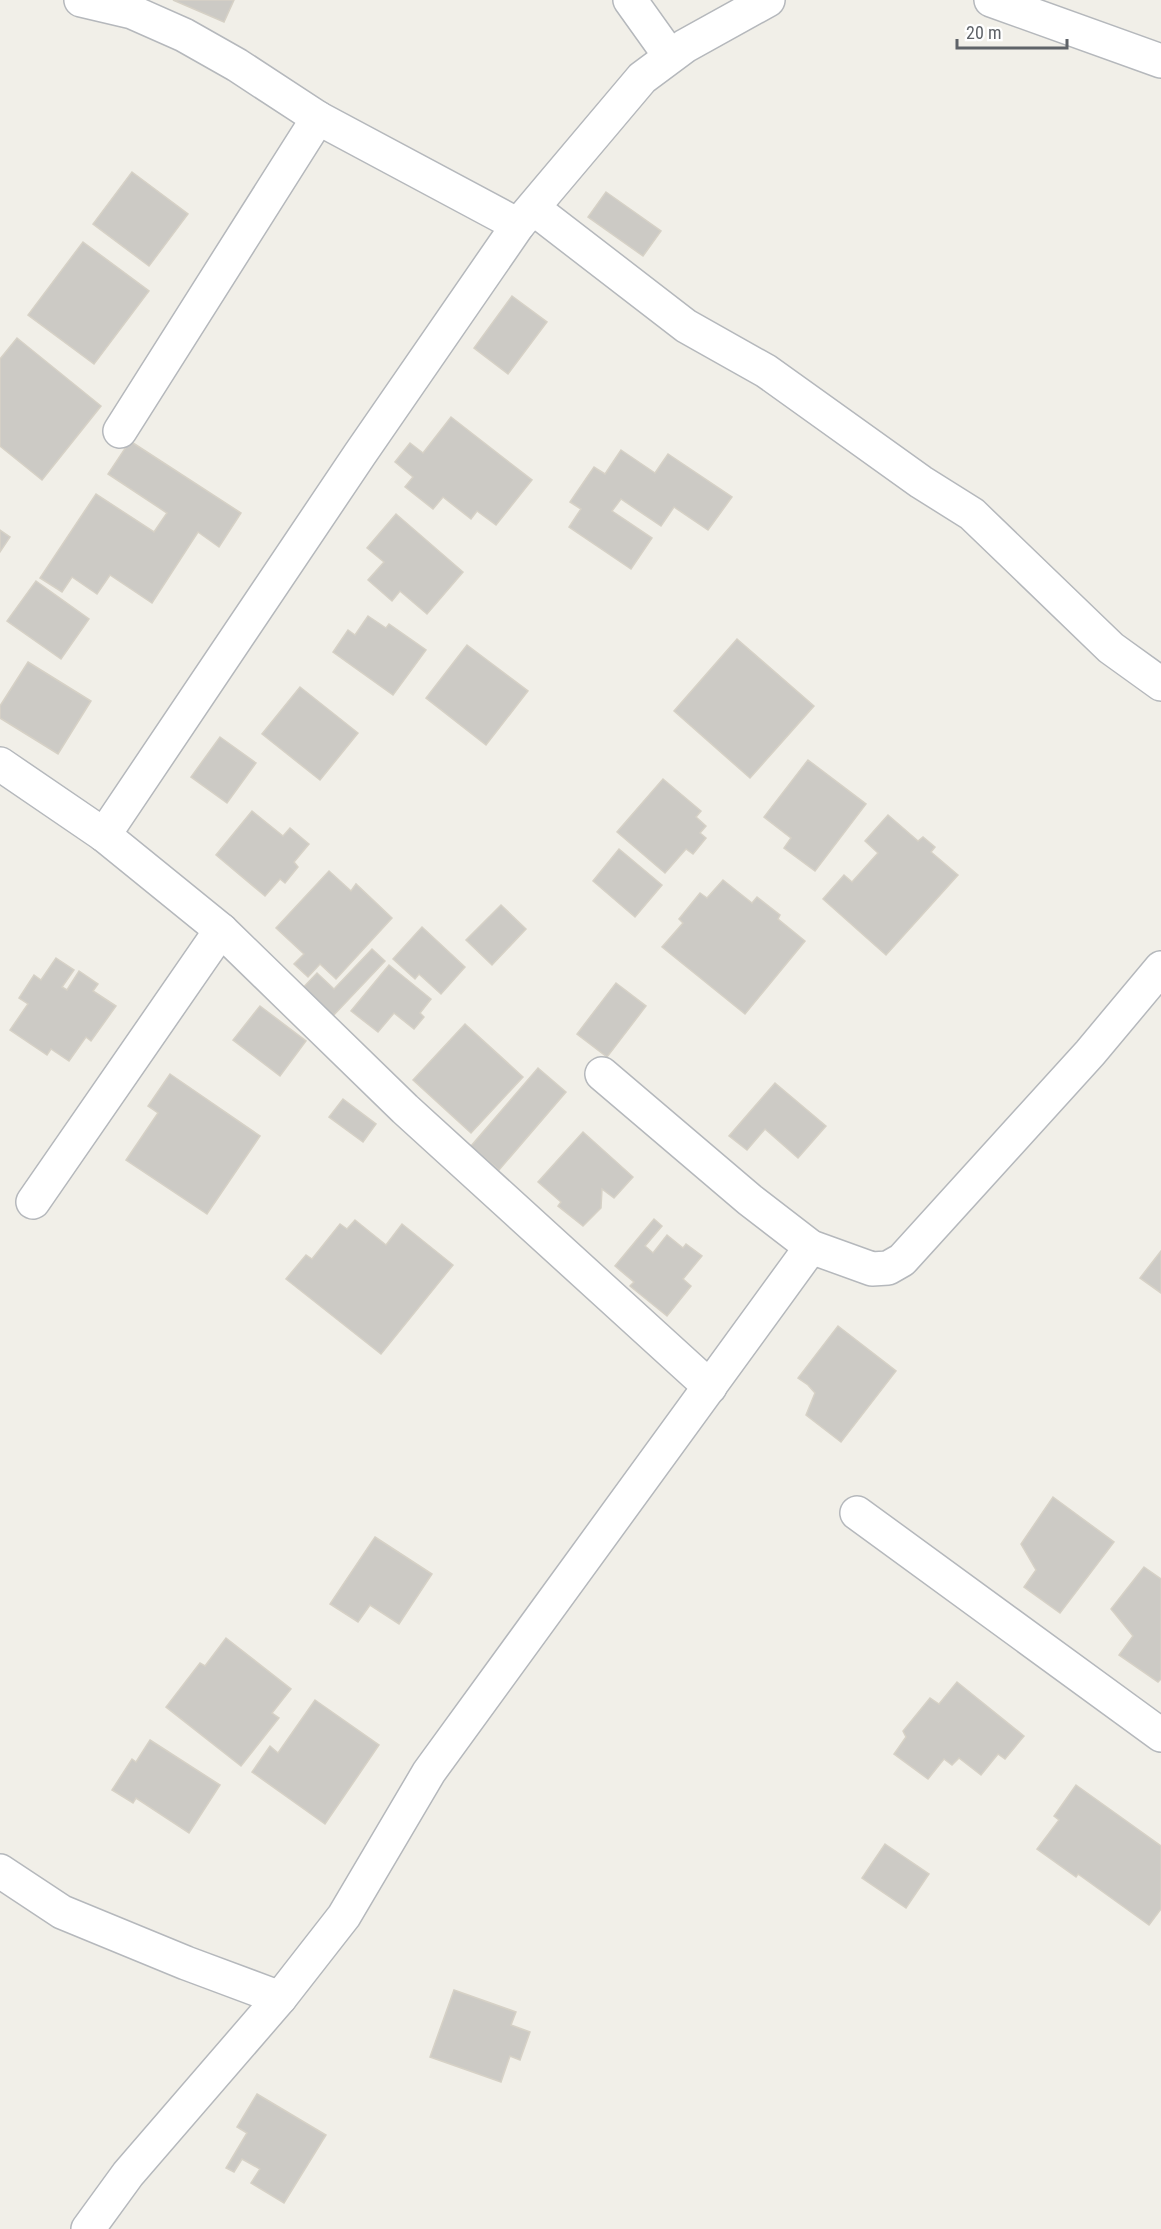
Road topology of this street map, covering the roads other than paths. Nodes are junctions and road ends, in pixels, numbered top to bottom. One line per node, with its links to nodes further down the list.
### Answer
1 (81, 0): 7 (street)
2 (630, 0): 5 (street)
3 (768, 0): 5 (street)
4 (991, 0): 6 (street)
5 (670, 56): 8 (street)
6 (1161, 61)
7 (318, 118): 8 (street); 9 (street)
8 (525, 216): 10 (street); 12 (street)
9 (120, 431)
10 (1161, 684)
11 (3, 772): 12 (street)
12 (104, 836): 13 (street)
13 (221, 930): 16 (street); 18 (street)
14 (1161, 968): 17 (street)
15 (602, 1074): 17 (street)
16 (33, 1202)
17 (811, 1247): 18 (street)
18 (710, 1387): 22 (street)
19 (857, 1513): 20 (street)
20 (1161, 1735)
21 (0, 1871): 22 (street)
22 (280, 1998): 23 (street)
23 (88, 2229)

